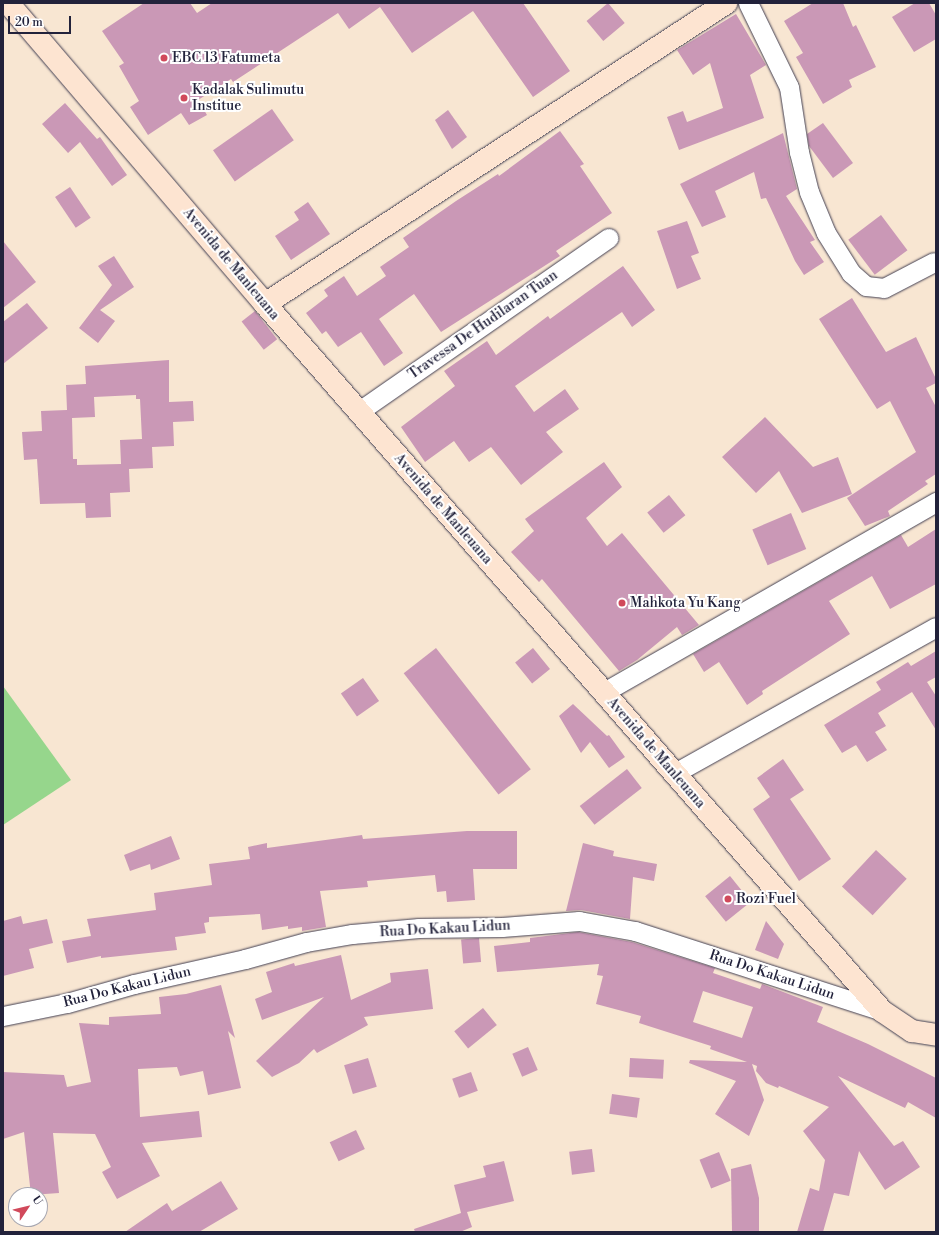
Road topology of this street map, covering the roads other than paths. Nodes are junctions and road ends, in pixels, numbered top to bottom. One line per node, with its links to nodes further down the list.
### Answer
1 (8, 3): 6 (main road, Avenida de Manleuana)
2 (726, 3): 6 (main road)
3 (748, 3): 5 (street)
4 (608, 238): 7 (street, Travessa De Hudilaran Tuan)
5 (934, 262)
6 (265, 304): 7 (main road, Avenida de Manleuana)
7 (358, 412): 10 (main road, Avenida de Manleuana)
8 (936, 502): 10 (street)
9 (936, 627): 11 (street)
10 (604, 692): 11 (main road, Avenida de Manleuana)
11 (673, 774): 12 (main road, Avenida de Manleuana)
12 (882, 1012): 13 (street, Rua Do Kakau Lidun); 14 (main road, Avenida de Manleuana)
13 (3, 1016)
14 (936, 1035)

